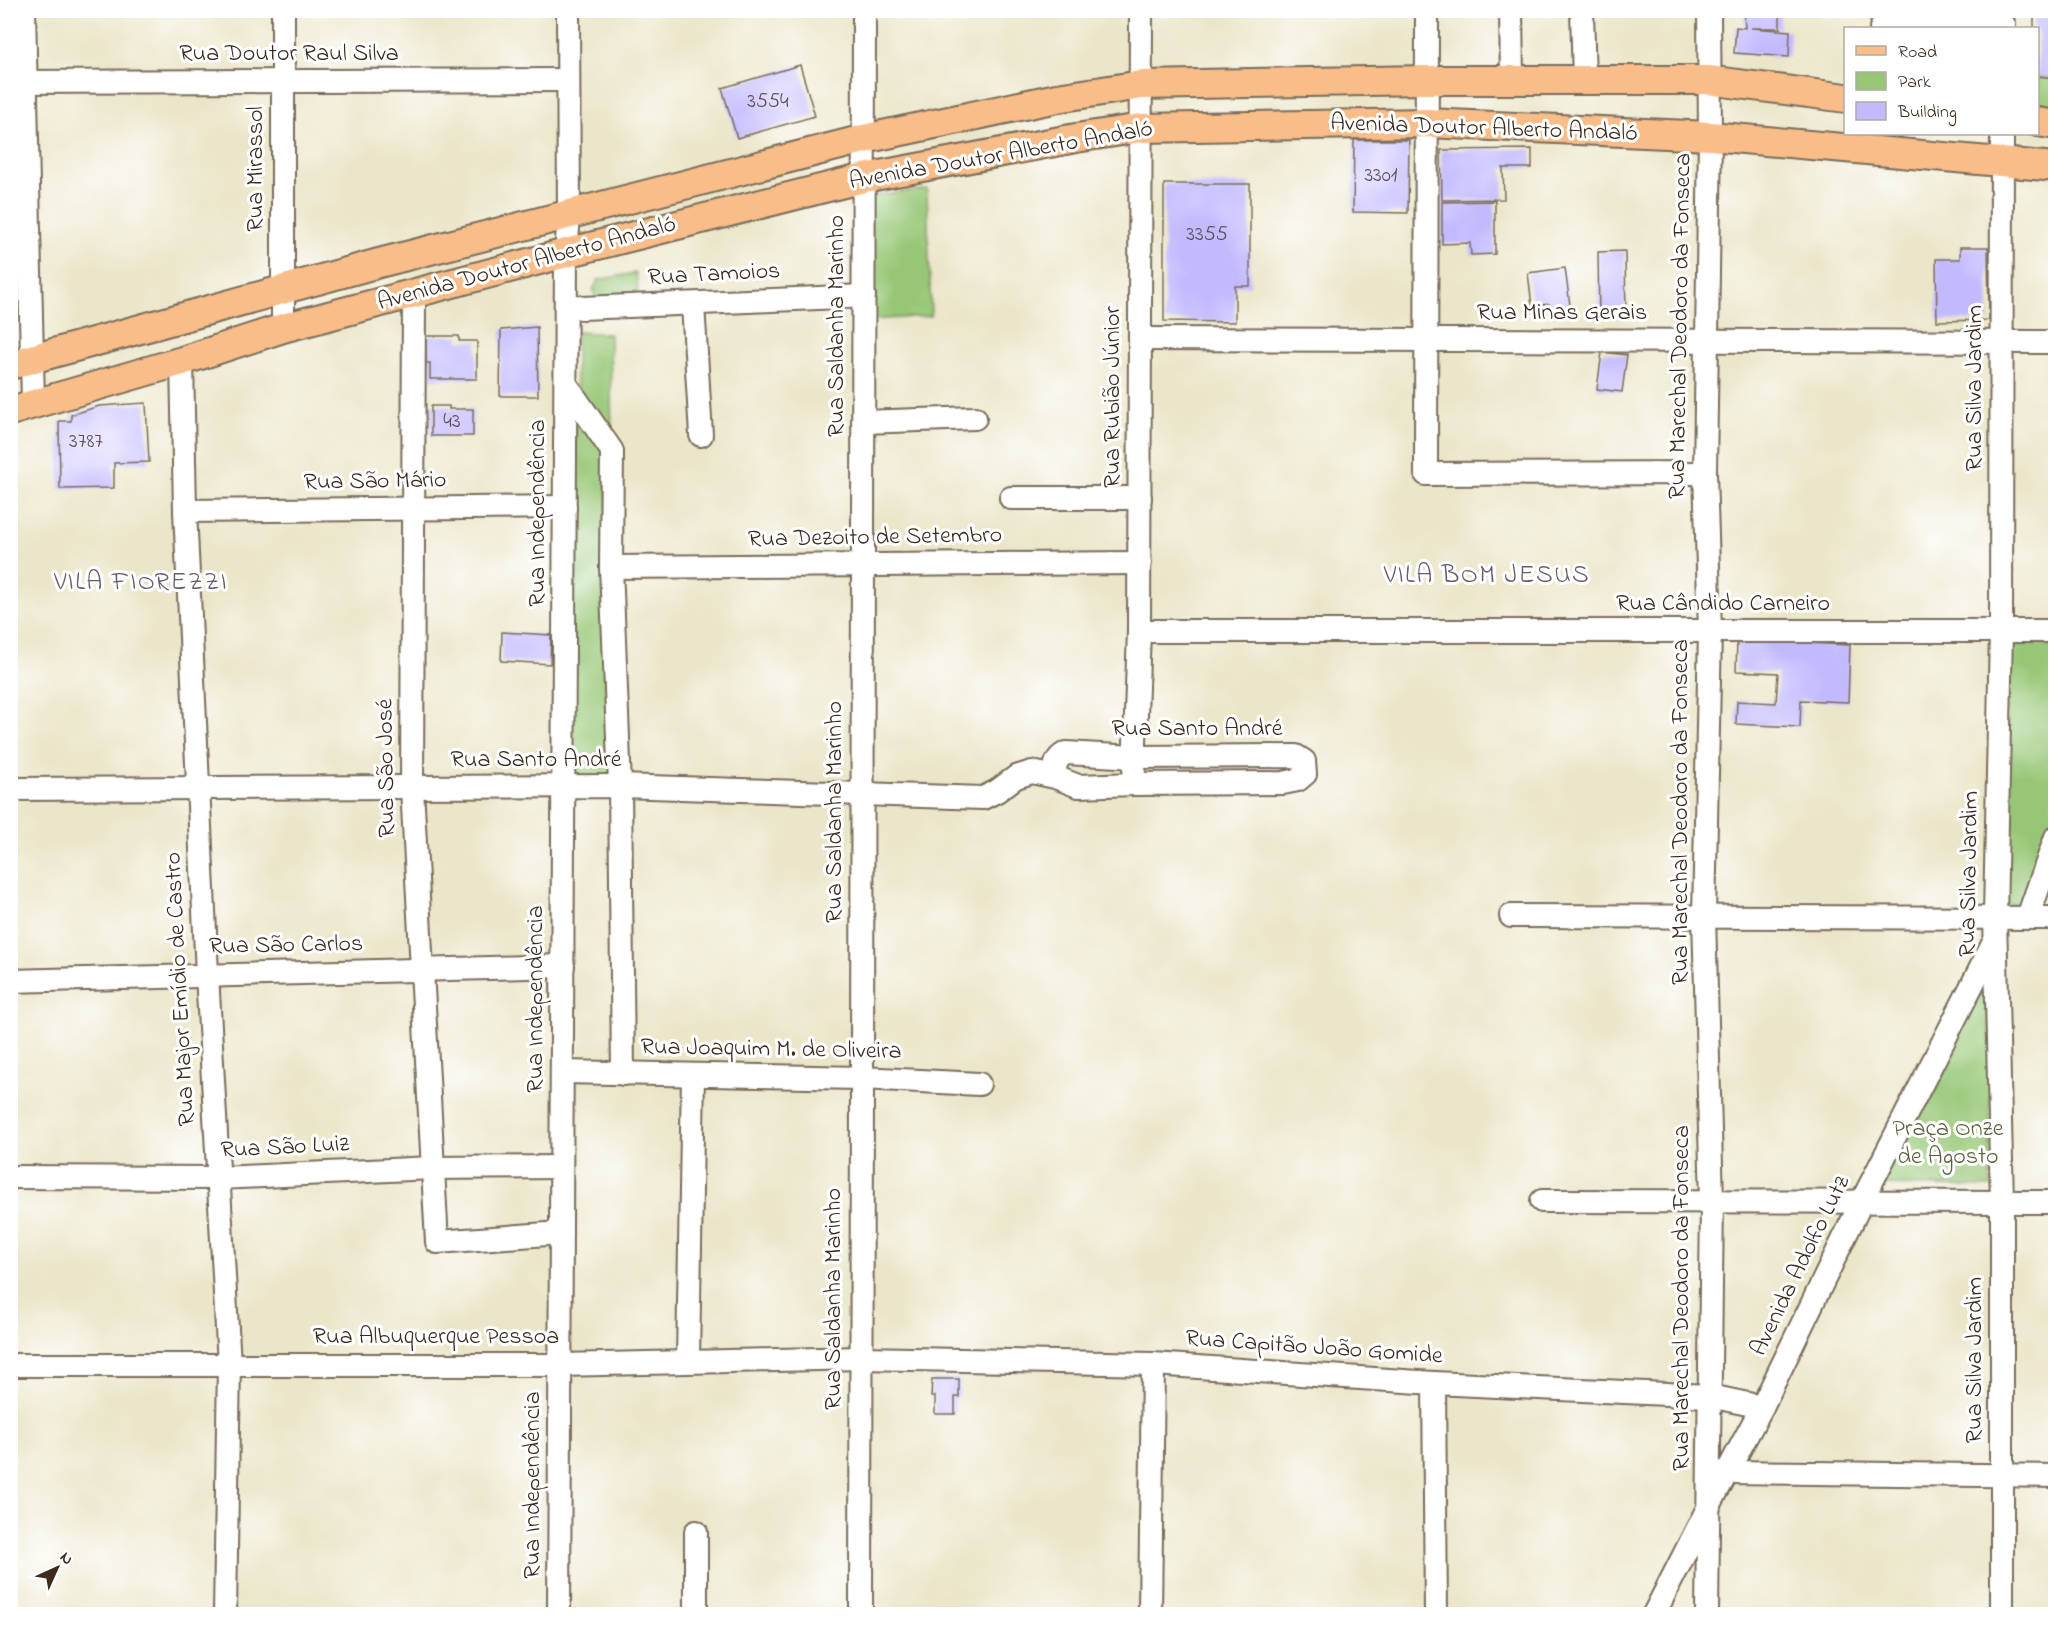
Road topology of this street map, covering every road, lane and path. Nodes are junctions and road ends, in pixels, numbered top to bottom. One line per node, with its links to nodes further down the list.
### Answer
1 (24, 10): 18 (street)
2 (283, 10): 14 (street, Rua Mirassol)
3 (568, 10): 15 (street, Rua Independência)
4 (864, 10): 27 (street, Rua Saldanha Marinho)
5 (1141, 10): 19 (street, Rua Rubião Júnior)
6 (1427, 10): 12 (street)
7 (1511, 10): 16 (street)
8 (1582, 10): 17 (street)
9 (1709, 10): 13 (street, Rua Marechal Deodoro da Fonseca)
10 (2004, 21): 11 (street)
11 (1899, 27)
12 (1427, 80): 16 (main road, Avenida Doutor Alberto Andaló); 19 (main road, Avenida Doutor Alberto Andaló); 22 (street)
13 (1708, 80): 17 (main road, Avenida Doutor Alberto Andaló); 20 (main road, Avenida Doutor Alberto Andaló); 26 (street, Rua Marechal Deodoro da Fonseca)
14 (283, 81): 15 (street, Rua Doutor Raul Silva); 18 (street, Rua Doutor Raul Silva); 33 (street, Rua Mirassol)
15 (568, 81): 31 (street, Rua Independência)
16 (1512, 81): 17 (main road, Avenida Doutor Alberto Andaló)
17 (1584, 81)
18 (18, 82): 44 (street)
19 (1141, 85): 24 (street, Rua Rubião Júnior); 27 (main road, Avenida Doutor Alberto Andaló)
20 (1844, 98)
21 (2039, 122): 23 (main road)
22 (1427, 123): 24 (main road, Avenida Doutor Alberto Andaló); 26 (main road, Avenida Doutor Alberto Andaló); 40 (street)
23 (2055, 125)
24 (1141, 128): 30 (main road, Avenida Doutor Alberto Andaló); 39 (street, Rua Rubião Júnior)
25 (2002, 135): 28 (street, Rua Silva Jardim)
26 (1710, 136): 28 (main road, Avenida Doutor Alberto Andaló); 41 (street, Rua Marechal Deodoro da Fonseca)
27 (864, 139): 30 (street, Rua Saldanha Marinho); 31 (main road, Avenida Doutor Alberto Andaló)
28 (2001, 161): 29 (main road, Avenida Doutor Alberto Andaló); 42 (street, Rua Silva Jardim)
29 (2055, 167)
30 (864, 178): 32 (main road, Avenida Doutor Alberto Andaló); 35 (street, Rua Saldanha Marinho)
31 (569, 216): 32 (street, Rua Independência); 33 (main road, Avenida Doutor Alberto Andaló)
32 (566, 253): 34 (main road, Avenida Doutor Alberto Andaló); 36 (street, Rua Independência)
33 (283, 289): 38 (street, Rua Mirassol); 44 (main road, Avenida Doutor Alberto Andaló)
34 (414, 293): 38 (main road, Avenida Doutor Alberto Andaló); 55 (street, Rua São José)
35 (864, 296): 37 (street, Rua Tamoios); 49 (street, Rua Saldanha Marinho)
36 (567, 304): 37 (street, Rua Tamoios); 46 (street, Rua Independência)
37 (693, 304): 50 (street)
38 (283, 328): 45 (main road, Avenida Doutor Alberto Andaló)
39 (1140, 339): 40 (street, Rua Minas Gerais); 53 (street, Rua Rubião Júnior)
40 (1426, 340): 41 (street, Rua Minas Gerais); 51 (street)
41 (1708, 341): 42 (street, Rua Minas Gerais); 51 (street, Rua Marechal Deodoro da Fonseca)
42 (2003, 342): 43 (street, Rua Minas Gerais); 62 (street, Rua Silva Jardim)
43 (2055, 342)
44 (22, 361): 47 (street)
45 (182, 361): 47 (main road, Avenida Doutor Alberto Andaló); 56 (street, Rua Major Emídio de Castro)
46 (566, 384): 54 (street, Rua Independência); 59 (street, Rua Independência)
47 (22, 407)
48 (975, 418): 49 (street)
49 (863, 422): 58 (street, Rua Saldanha Marinho)
50 (701, 435)
51 (1705, 473): 61 (street, Rua Marechal Deodoro da Fonseca)
52 (1011, 498): 53 (street)
53 (1140, 498): 57 (street, Rua Rubião Júnior)
54 (566, 507): 55 (street, Rua São Mário); 72 (street, Rua Independência)
55 (413, 509): 56 (street, Rua São Mário); 74 (street, Rua São José)
56 (185, 511): 73 (street, Rua Major Emídio de Castro)
57 (1140, 562): 58 (street, Rua Dezoito de Setembro); 60 (street, Rua Rubião Júnior)
58 (863, 565): 59 (street, Rua Dezoito de Setembro); 76 (street, Rua Saldanha Marinho)
59 (611, 567): 71 (street, Rua Independência)
60 (1139, 631): 61 (street, Rua Cândido Carneiro); 64 (street, Rua Rubião Júnior)
61 (1710, 631): 62 (street, Rua Cândido Carneiro); 79 (street, Rua Marechal Deodoro da Fonseca)
62 (2001, 631): 63 (street, Rua Cândido Carneiro); 80 (street, Rua Silva Jardim)
63 (2055, 631)
64 (1135, 757): 65 (street, Rua Santo André); 67 (street, Rua Santo André); 70 (street, Rua Rubião Júnior)
65 (1173, 757): 66 (street, Rua Santo André); 68 (street)
66 (1228, 757): 69 (street); 69 (street, Rua Santo André)
67 (1055, 777): 70 (street, Rua Santo André); 76 (street, Rua Santo André)
68 (1173, 783): 69 (street, Rua Santo André); 70 (street, Rua Santo André)
69 (1225, 783)
70 (1134, 784)
71 (620, 786): 72 (street, Rua Santo André); 76 (street, Rua Santo André); 89 (street, Rua Independência)
72 (564, 787): 74 (street, Rua Santo André); 84 (street, Rua Independência)
73 (198, 788): 74 (street, Rua Santo André); 75 (street, Rua Santo André); 86 (street, Rua Major Emídio de Castro)
74 (412, 788): 85 (street, Rua São José)
75 (10, 789)
76 (862, 794): 91 (street, Rua Saldanha Marinho)
77 (2055, 837): 81 (street)
78 (1511, 916): 79 (street)
79 (1704, 916): 80 (street); 98 (street, Rua Marechal Deodoro da Fonseca)
80 (1995, 917): 81 (street); 83 (street, Rua Silva Jardim)
81 (2028, 917): 82 (street)
82 (2055, 918)
83 (1995, 940): 99 (street, Avenida Adolfo Lutz); 100 (street, Rua Silva Jardim)
84 (563, 966): 85 (street, Rua São Carlos); 88 (street, Rua Independência)
85 (422, 969): 86 (street, Rua São Carlos); 94 (street, Rua São José)
86 (207, 974): 87 (street, Rua São Carlos); 96 (street, Rua Major Emídio de Castro)
87 (10, 981)
88 (562, 1072): 89 (street, Rua Joaquim M. de Oliveira); 93 (street, Rua Independência)
89 (623, 1074): 90 (street, Rua Joaquim M. de Oliveira)
90 (693, 1075): 91 (street, Rua Joaquim M. de Oliveira); 104 (street)
91 (861, 1078): 92 (street, Rua Joaquim M. de Oliveira); 103 (street, Rua Saldanha Marinho)
92 (979, 1084)
93 (561, 1167): 94 (street, Rua São Luiz); 102 (street, Rua Independência)
94 (432, 1168): 96 (street, Rua São Luiz); 102 (street, Rua São José)
95 (10, 1177): 96 (street, Rua São Luiz)
96 (218, 1178): 105 (street, Rua Major Emídio de Castro)
97 (1542, 1201): 98 (street)
98 (1712, 1201): 99 (street); 110 (street, Rua Marechal Deodoro da Fonseca)
99 (1862, 1201): 100 (street); 111 (street, Avenida Adolfo Lutz)
100 (2002, 1202): 101 (street); 113 (street, Rua Silva Jardim)
101 (2055, 1202)
102 (561, 1233): 108 (street, Rua Independência)
103 (861, 1358): 104 (street, Rua Albuquerque Pessoa); 106 (street, Rua Capitão João Gomide); 120 (street, Rua Saldanha Marinho)
104 (688, 1360): 108 (street, Rua Albuquerque Pessoa)
105 (229, 1364): 107 (street, Rua Albuquerque Pessoa); 108 (street, Rua Albuquerque Pessoa); 117 (street, Rua Major Emídio de Castro)
106 (1153, 1364): 109 (street, Rua Capitão João Gomide); 121 (street)
107 (10, 1365)
108 (561, 1365): 118 (street, Rua Independência)
109 (1434, 1383): 110 (street, Rua Capitão João Gomide); 122 (street)
110 (1710, 1396): 111 (street, Rua Capitão João Gomide); 115 (street, Rua Marechal Deodoro da Fonseca)
111 (1762, 1407): 112 (street, Avenida Adolfo Lutz)
112 (1728, 1472): 113 (street); 115 (street, Avenida Adolfo Lutz)
113 (2002, 1475): 114 (street); 125 (street, Rua Silva Jardim)
114 (2055, 1476)
115 (1709, 1506): 123 (street, Avenida Adolfo Lutz); 124 (street, Rua Marechal Deodoro da Fonseca)
116 (696, 1532): 119 (street)
117 (225, 1614)
118 (559, 1614)
119 (696, 1614)
120 (861, 1614)
121 (1150, 1614)
122 (1436, 1614)
123 (1654, 1614)
124 (1707, 1614)
125 (2002, 1614)

